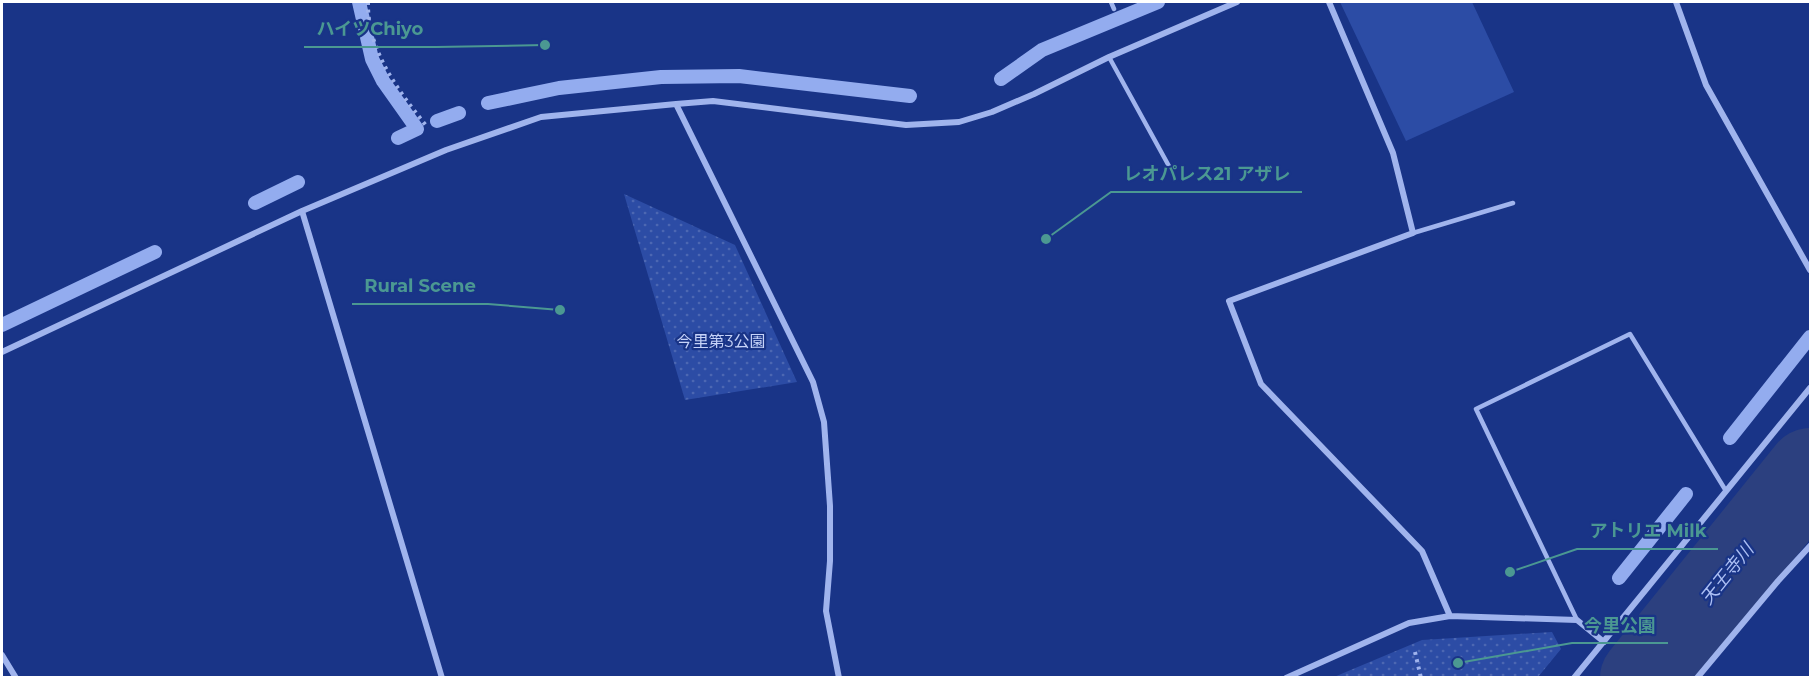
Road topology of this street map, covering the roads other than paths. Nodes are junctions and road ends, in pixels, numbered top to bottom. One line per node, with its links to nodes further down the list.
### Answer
1 (1111, 2): 5 (lane)
2 (1237, 2): 6 (street)
3 (1329, 2): 11 (street)
4 (1676, 2): 12 (street)
5 (1114, 9)
6 (1109, 57): 7 (street); 8 (lane)
7 (676, 104): 10 (street); 23 (street)
8 (1170, 168)
9 (1513, 203): 11 (lane)
10 (302, 211): 13 (street); 22 (street)
11 (1413, 233): 17 (street)
12 (1810, 270)
13 (2, 352)
14 (1810, 388): 15 (street)
15 (1726, 491): 18 (lane); 19 (street)
16 (1810, 546): 26 (street)
17 (1450, 616): 18 (street); 24 (street)
18 (1577, 620): 19 (street)
19 (1604, 642): 25 (street)
20 (2, 655): 21 (street)
21 (16, 678)
22 (442, 678)
23 (838, 678)
24 (1286, 678)
25 (1574, 678)
26 (1697, 678)

